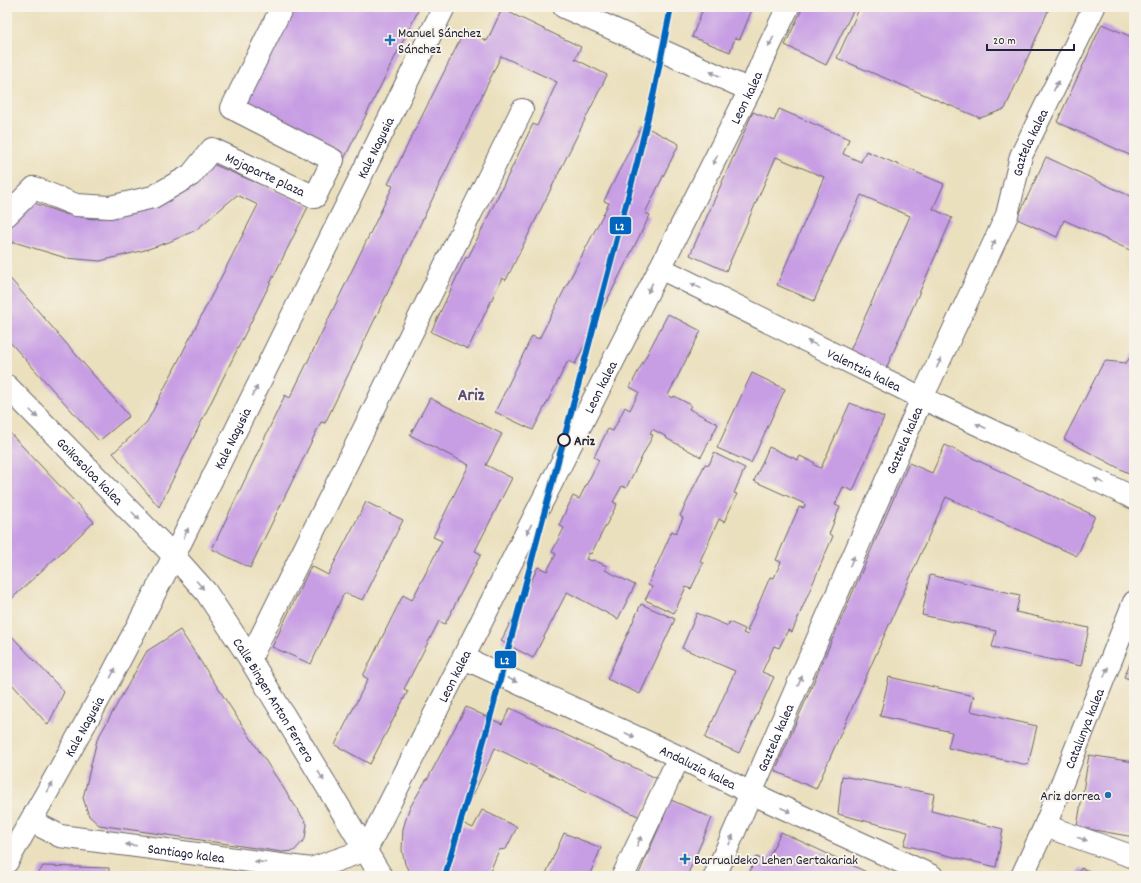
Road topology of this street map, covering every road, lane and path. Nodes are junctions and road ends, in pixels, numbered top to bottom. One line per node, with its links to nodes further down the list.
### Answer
1 (282, 7): 8 (street, Mojaparte plaza)
2 (444, 7): 13 (street, Kale Nagusia, one-way to 2)
3 (564, 7): 6 (street, one-way to 3)
4 (788, 7): 6 (street, Leon kalea, one-way to 6)
5 (1094, 7): 11 (street, Gaztela kalea, one-way to 5)
6 (750, 90): 9 (street, Leon kalea, one-way to 9)
7 (522, 110): 16 (street)
8 (7, 215)
9 (660, 268): 11 (street, Valentzia kalea, one-way to 9); 15 (street, Leon kalea, one-way to 15)
10 (7, 386): 13 (street, Goikosoloa kalea, one-way to 13)
11 (922, 398): 12 (street, Valentzia kalea, one-way to 11); 18 (street, Gaztela kalea, one-way to 11)
12 (1134, 498)
13 (174, 556): 16 (street, Calle Bingen Anton Ferrero, one-way to 16); 19 (street, Kale Nagusia, one-way to 13)
14 (1134, 602): 20 (street, Catalunya kalea, one-way to 14)
15 (464, 658): 17 (street, Andaluzia kalea, one-way to 17); 21 (street, Leon kalea)
16 (250, 659): 21 (street, Calle Bingen Anton Ferrero, one-way to 21)
17 (679, 757): 18 (street, Andaluzia kalea); 25 (street, one-way to 17)
18 (750, 793): 26 (street, Gaztela kalea, one-way to 18); 27 (street, Andaluzia kalea, one-way to 27)
19 (31, 821): 21 (street, Santiago kalea, one-way to 19); 23 (street, Kale Nagusia)
20 (1045, 826): 22 (street, one-way to 22); 28 (street, Catalunya kalea)
21 (366, 850): 24 (street, Calle Bingen Anton Ferrero)
22 (1134, 857)
23 (7, 862)
24 (381, 876)
25 (623, 876)
26 (716, 876)
27 (932, 876)
28 (1022, 876)

